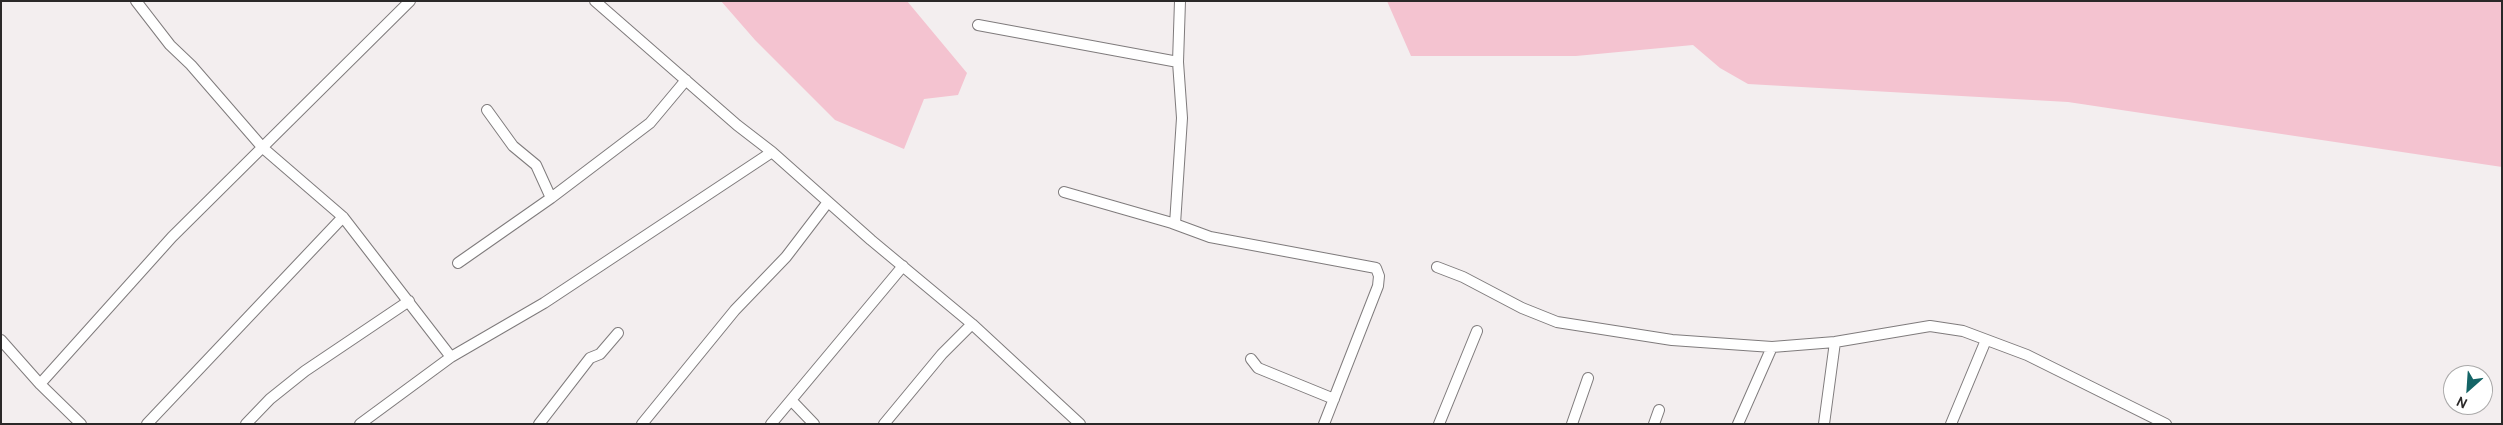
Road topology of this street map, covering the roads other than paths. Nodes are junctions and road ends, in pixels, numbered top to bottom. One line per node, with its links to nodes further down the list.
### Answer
1 (136, 1): 9 (street)
2 (410, 1): 9 (street)
3 (595, 1): 7 (street)
4 (1180, 1): 6 (street)
5 (978, 26): 6 (street)
6 (1178, 62): 15 (street)
7 (686, 80): 10 (street); 12 (street)
8 (487, 110): 12 (street)
9 (263, 148): 14 (street); 30 (street)
10 (772, 152): 13 (street); 27 (street)
11 (1064, 192): 15 (street)
12 (551, 198): 16 (street)
13 (828, 202): 17 (street); 39 (street)
14 (343, 217): 19 (street); 35 (street)
15 (1175, 224): 31 (street)
16 (458, 263)
17 (903, 266): 20 (street); 32 (street)
18 (1437, 267): 26 (street)
19 (409, 301): 27 (street); 36 (street)
20 (972, 324): 42 (street); 43 (street)
21 (1477, 331): 45 (street)
22 (618, 332): 38 (street)
23 (1, 340): 30 (street)
24 (1986, 340): 25 (street); 50 (street); 51 (street)
25 (1835, 342): 26 (street); 49 (street)
26 (1772, 348): 48 (street)
27 (451, 357): 37 (street)
28 (1251, 359): 31 (street)
29 (1588, 378): 46 (street)
30 (40, 384): 34 (street)
31 (1334, 399): 44 (street)
32 (791, 400): 40 (street); 41 (street)
33 (1659, 410): 47 (street)
34 (81, 424)
35 (147, 424)
36 (246, 424)
37 (360, 424)
38 (538, 424)
39 (642, 424)
40 (771, 424)
41 (814, 424)
42 (884, 424)
43 (1080, 424)
44 (1324, 424)
45 (1439, 424)
46 (1572, 424)
47 (1654, 424)
48 (1738, 424)
49 (1824, 424)
50 (1951, 424)
51 (2166, 424)

